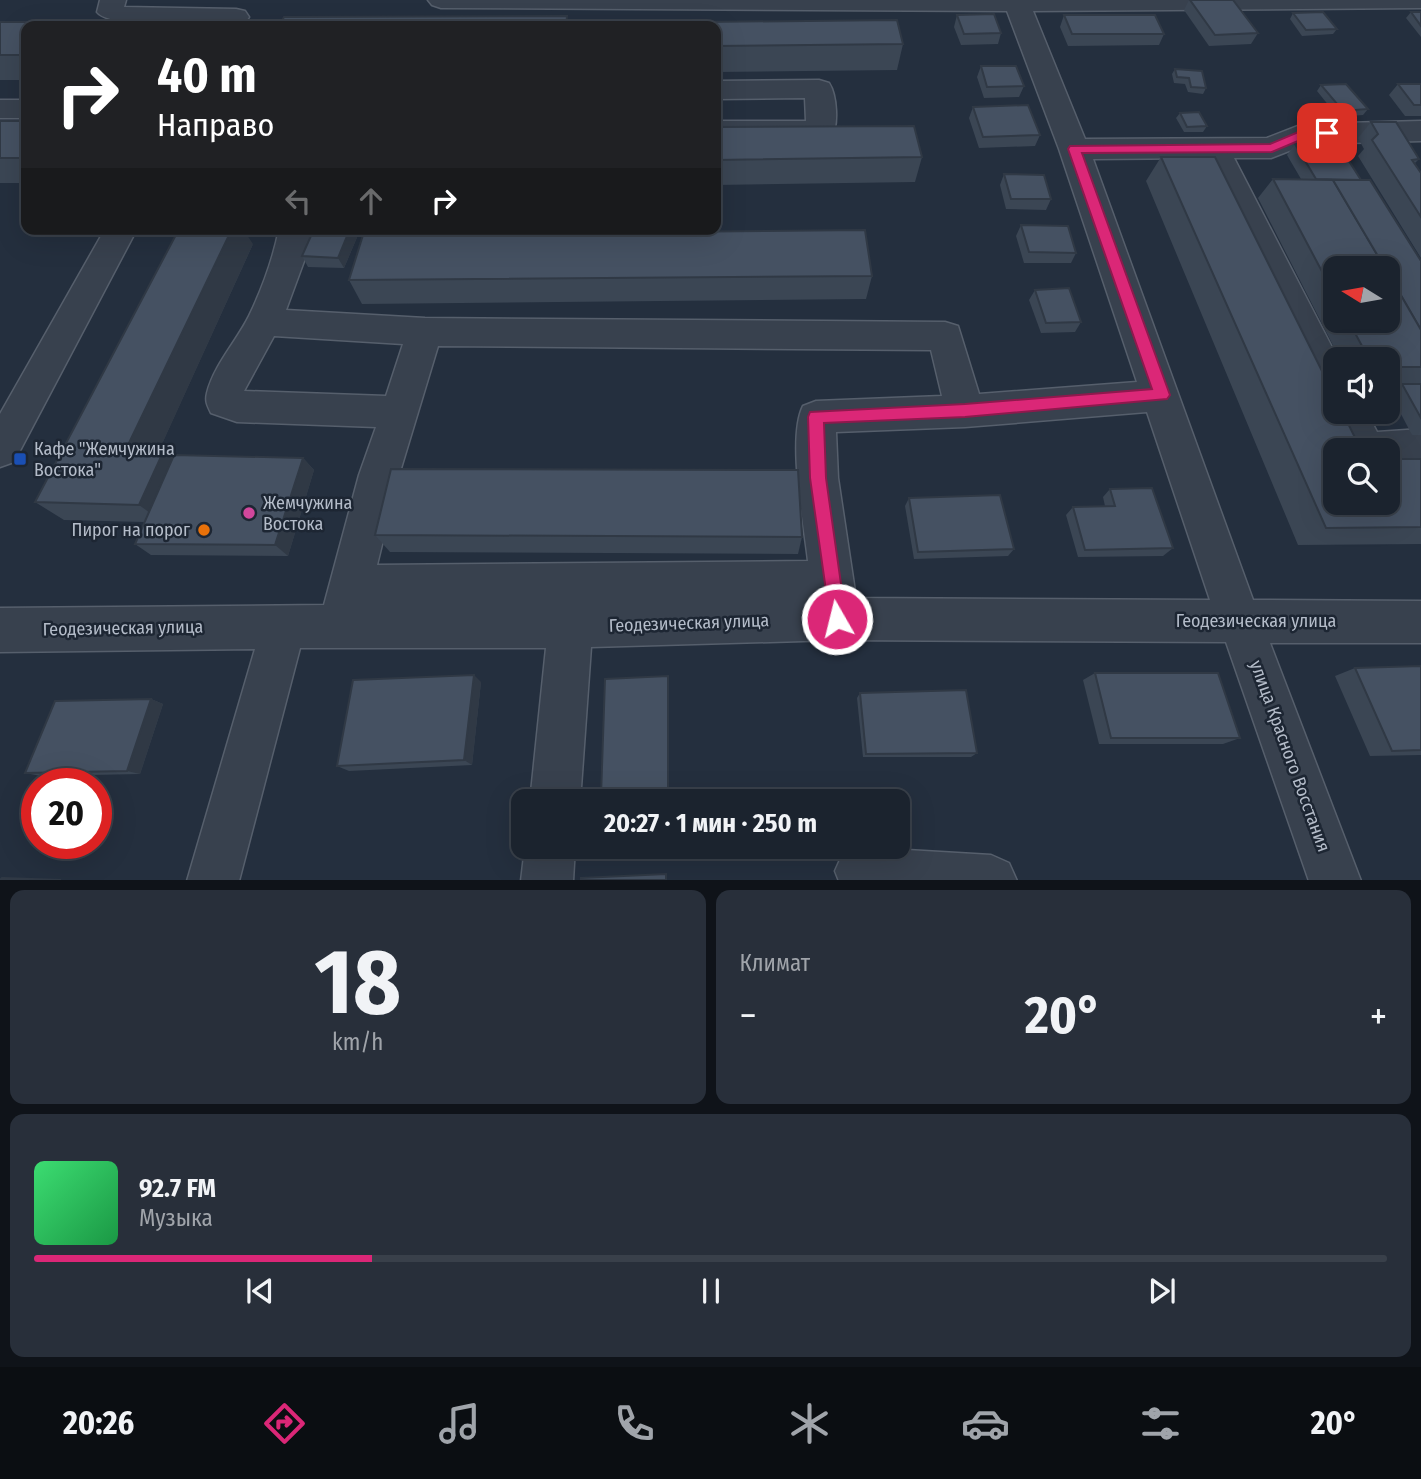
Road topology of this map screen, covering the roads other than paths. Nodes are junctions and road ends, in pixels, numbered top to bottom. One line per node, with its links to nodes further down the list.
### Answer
1 (113, 0): 9 (street)
2 (441, 0): 8 (street)
3 (1396, 0): 4 (street); 7 (street)
4 (1421, 0)
5 (874, 1): 6 (street); 8 (street)
6 (1017, 1): 7 (street); 16 (street, улица Красного Восстания)
7 (1209, 1)
8 (592, 14)
9 (238, 15)
10 (721, 90): 13 (street)
11 (0, 108): 12 (street)
12 (21, 109)
13 (721, 131)
14 (1421, 131): 15 (street)
15 (1214, 148): 16 (street); 21 (street)
16 (1074, 149): 22 (street, улица Красного Восстания)
17 (118, 235): 27 (street)
18 (294, 235): 19 (street)
19 (264, 322): 20 (street); 24 (street)
20 (425, 331): 23 (street); 24 (street)
21 (1323, 364)
22 (1162, 395): 23 (street); 34 (street, улица Красного Восстания)
23 (965, 411): 31 (street)
24 (400, 412): 28 (street)
25 (1354, 424): 26 (street)
26 (1421, 446)
27 (0, 450)
28 (379, 475): 29 (street); 33 (street)
29 (420, 475)
30 (777, 478): 31 (street)
31 (818, 478): 32 (street)
32 (835, 600): 33 (street); 34 (street, Геодезическая улица); 37 (street, Геодезическая улица)
33 (345, 606): 36 (street, Геодезическая улица); 37 (street, Геодезическая улица)
34 (1239, 621): 35 (street, Геодезическая улица); 45 (street, улица Красного Восстания)
35 (1421, 622)
36 (284, 626): 38 (street, Геодезическая улица); 42 (street)
37 (570, 626): 39 (street)
38 (0, 630)
39 (556, 789)
40 (550, 859): 43 (street)
41 (861, 871): 44 (street)
42 (213, 880)
43 (547, 880)
44 (991, 880)
45 (1335, 880)

